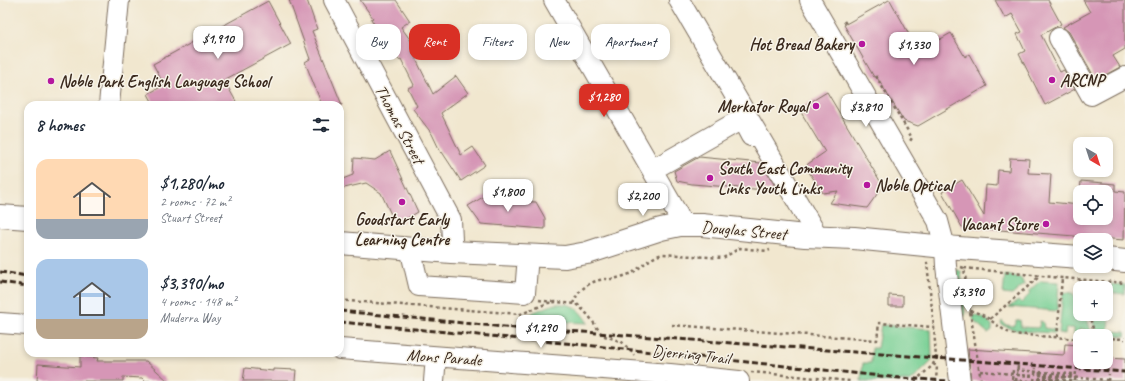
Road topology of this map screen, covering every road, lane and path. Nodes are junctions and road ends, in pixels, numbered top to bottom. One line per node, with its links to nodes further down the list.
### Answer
1 (119, 0): 11 (street)
2 (334, 0): 22 (street, Thomas Street)
3 (554, 0): 13 (street)
4 (679, 0): 17 (street)
5 (810, 0): 19 (street)
6 (844, 21): 7 (path)
7 (846, 24)
8 (1059, 38): 10 (street)
9 (876, 76): 12 (path)
10 (1125, 77)
11 (110, 101)
12 (909, 144)
13 (652, 170): 16 (street); 17 (street)
14 (0, 216): 15 (main road)
15 (24, 218)
16 (680, 225): 17 (main road, Douglas Street); 23 (main road, Douglas Street)
17 (811, 236): 19 (main road, Douglas Street)
18 (344, 243): 20 (main road, Douglas Street)
19 (945, 247): 24 (main road, Douglas Street); 66 (street)
20 (410, 248): 22 (main road, Douglas Street); 23 (street)
21 (774, 248): 35 (path)
22 (451, 252): 23 (main road, Douglas Street)
23 (528, 255)
24 (1073, 256)
25 (1113, 260): 26 (main road)
26 (1125, 261)
27 (920, 263): 28 (path)
28 (927, 263)
29 (964, 268): 30 (path)
30 (1041, 276): 31 (path); 36 (path)
31 (1062, 278): 32 (path); 41 (path)
32 (1080, 280): 33 (path)
33 (1125, 283)
34 (344, 301): 35 (path)
35 (573, 304): 47 (path, Djerring Trail)
36 (990, 319): 41 (path); 51 (path)
37 (0, 323): 38 (street)
38 (24, 325)
39 (672, 325): 40 (path)
40 (934, 328)
41 (1057, 337): 42 (path)
42 (1073, 338)
43 (1113, 338): 44 (path)
44 (1125, 339)
45 (344, 349): 46 (street, Mons Parade)
46 (436, 357): 60 (street, Mons Parade); 63 (street)
47 (637, 358)
48 (933, 364): 65 (path)
49 (1018, 366): 56 (path, bridge)
50 (1036, 368): 59 (path, bridge)
51 (980, 371): 54 (path); 67 (path)
52 (1026, 371): 54 (path); 57 (path); 61 (path)
53 (1076, 371): 62 (path, bridge)
54 (1012, 374): 69 (path)
55 (1109, 374): 73 (path)
56 (1017, 375): 57 (path); 68 (path, bridge)
57 (1026, 375): 59 (path); 69 (path)
58 (744, 376): 60 (street, Mons Parade); 64 (path, Djerring Trail)
59 (1035, 376): 71 (path, bridge)
60 (669, 377)
61 (1039, 377): 62 (path); 62 (path); 73 (path)
62 (1075, 379): 62 (path, bridge); 72 (path, bridge)
63 (434, 381)
64 (850, 381)
65 (936, 381)
66 (960, 381)
67 (981, 381)
68 (1016, 381)
69 (1025, 381): 70 (path)
70 (1029, 381)
71 (1034, 381)
72 (1058, 381)
73 (1108, 381)

